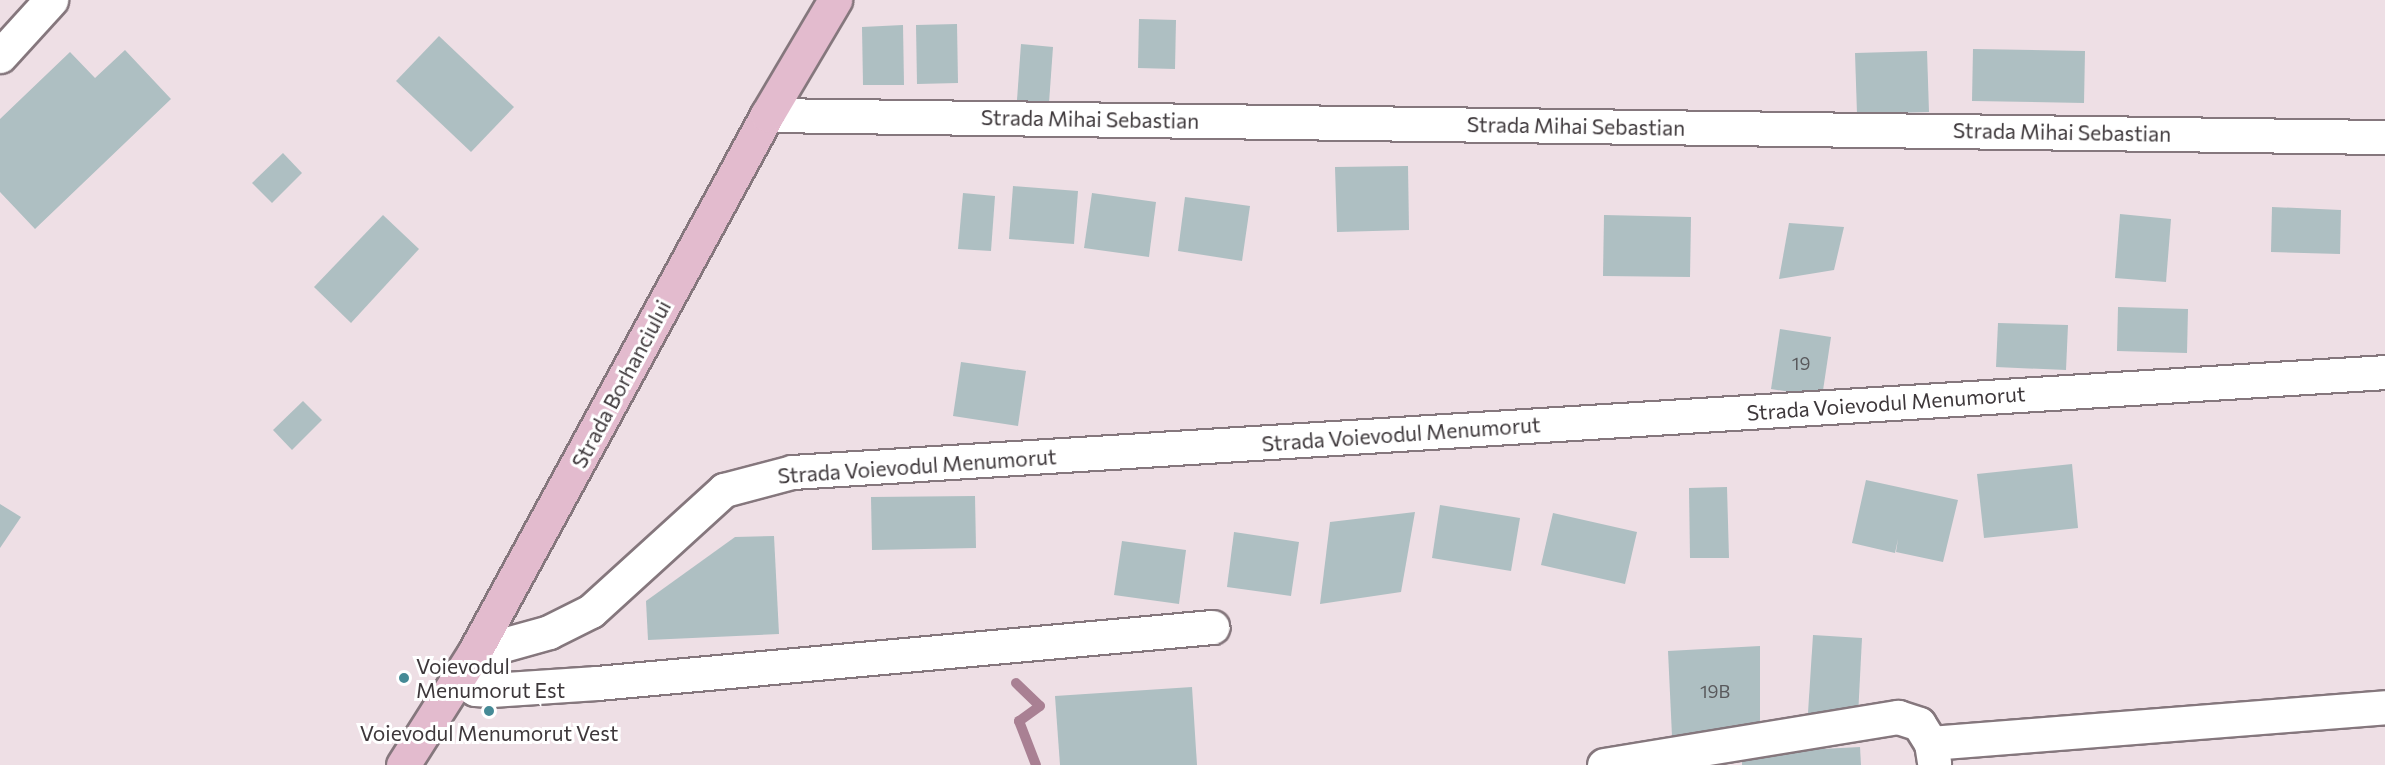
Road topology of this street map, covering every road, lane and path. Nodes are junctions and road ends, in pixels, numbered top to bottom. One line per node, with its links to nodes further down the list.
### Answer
1 (51, 0): 3 (street)
2 (835, 0): 4 (main road, Strada Borhanciului)
3 (0, 56)
4 (767, 115): 5 (street, Strada Mihai Sebastian); 8 (main road, Strada Borhanciului)
5 (2385, 137)
6 (2385, 372): 8 (street, Strada Voievodul Menumorut)
7 (1212, 627): 8 (street)
8 (466, 666): 11 (main road, Strada Borhanciului)
9 (2385, 707): 10 (street)
10 (1933, 754): 12 (street)
11 (403, 765)
12 (1604, 765)

